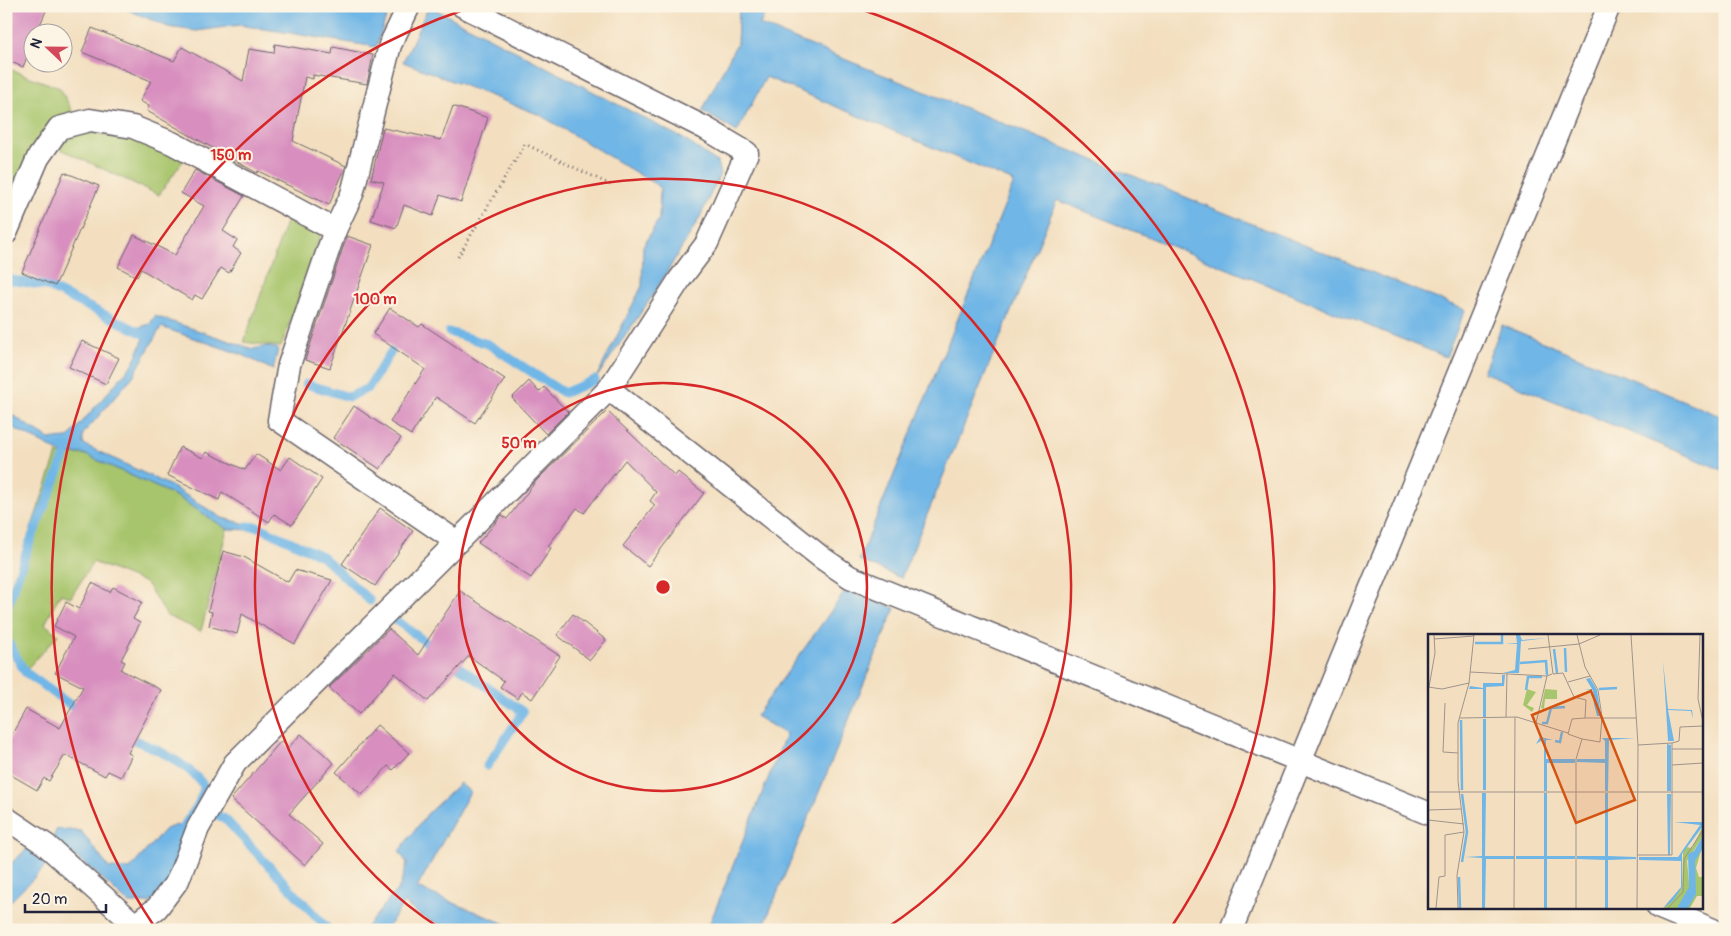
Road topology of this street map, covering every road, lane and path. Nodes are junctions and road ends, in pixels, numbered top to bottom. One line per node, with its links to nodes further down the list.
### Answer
1 (409, 6): 5 (street)
2 (463, 6): 8 (street)
3 (1609, 6): 10 (street)
4 (611, 186): 7 (path)
5 (335, 230): 6 (street); 9 (street)
6 (6, 233)
7 (458, 257)
8 (609, 389): 9 (street); 10 (street)
9 (458, 542): 14 (street)
10 (1300, 761): 11 (street); 15 (street)
11 (1428, 813)
12 (6, 818): 14 (street)
13 (1660, 908): 16 (street)
14 (133, 927)
15 (1231, 930)
16 (1713, 930)

